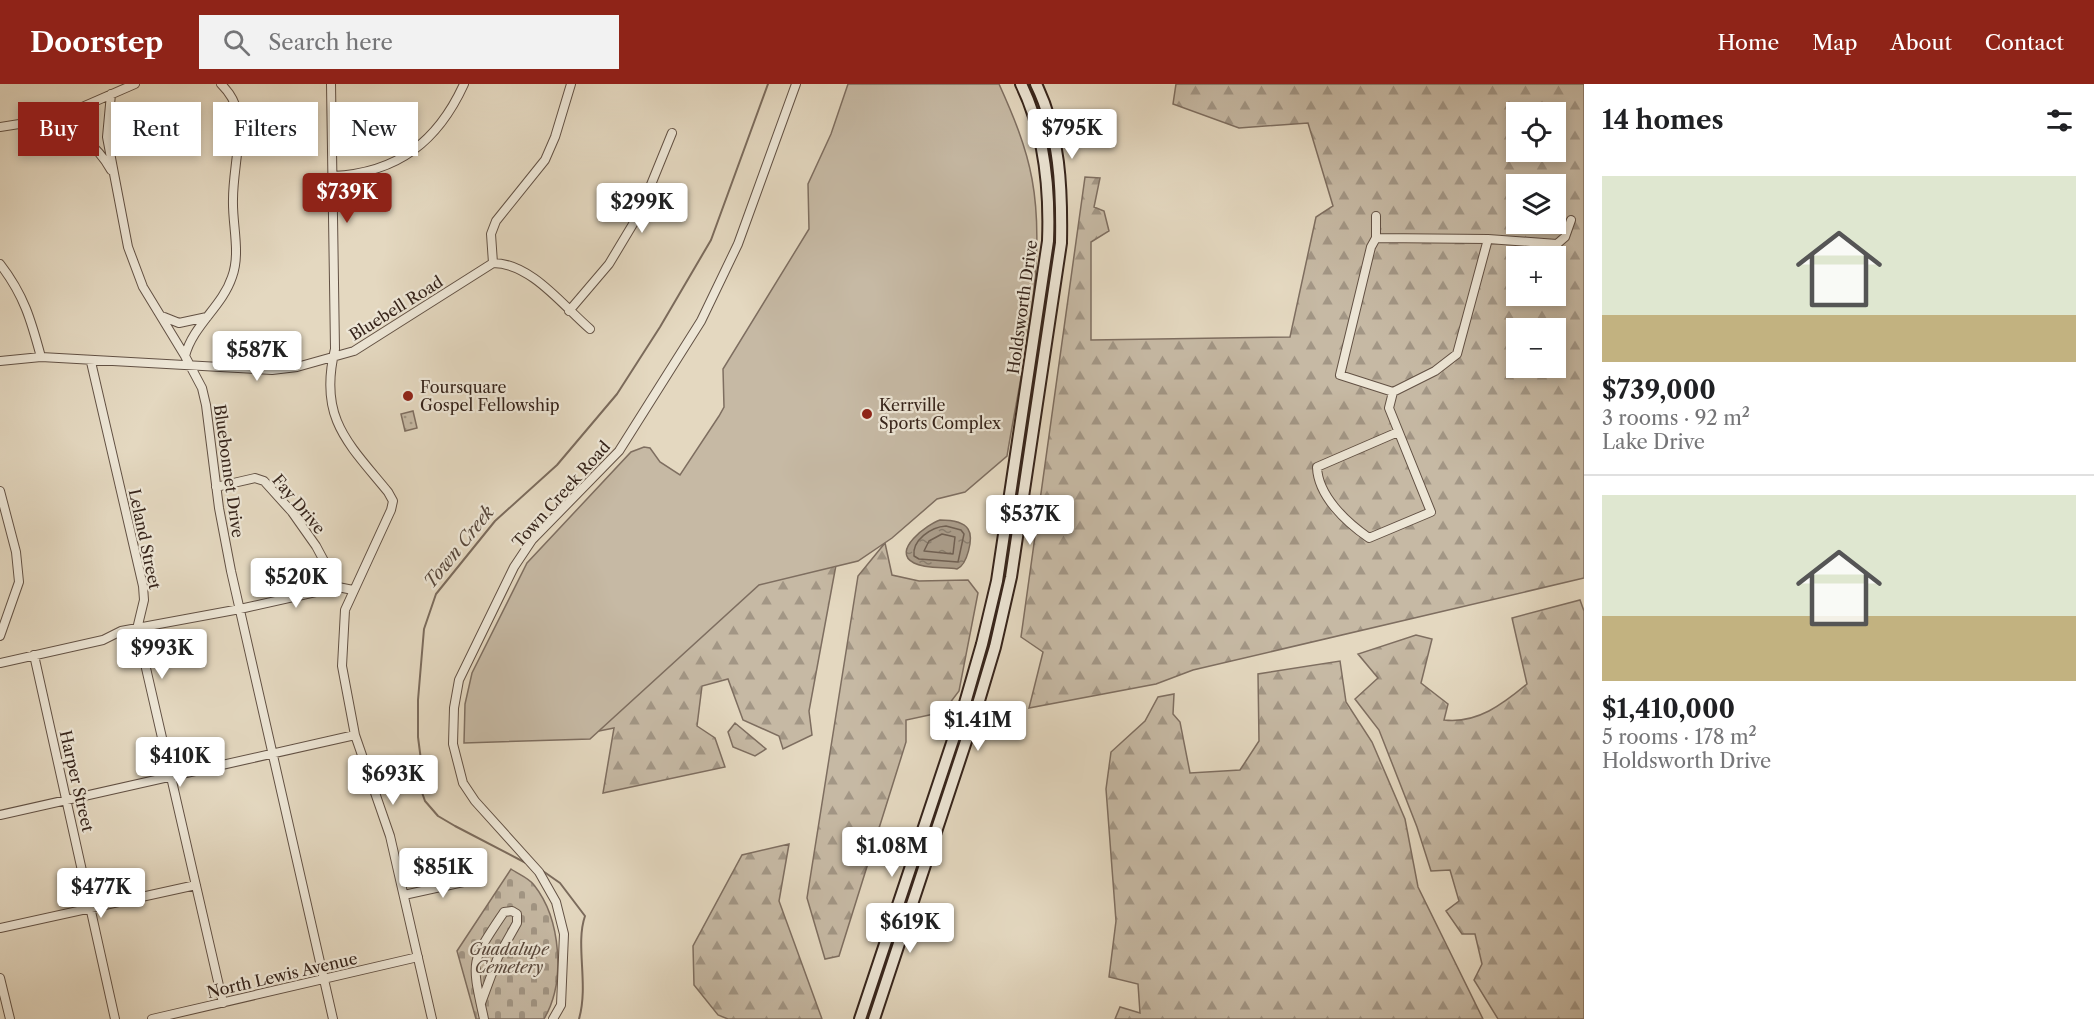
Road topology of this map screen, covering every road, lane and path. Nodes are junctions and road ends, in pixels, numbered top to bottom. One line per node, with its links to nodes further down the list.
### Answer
1 (135, 84): 9 (street)
2 (221, 84): 25 (street)
3 (332, 84): 15 (street)
4 (464, 84): 15 (street)
5 (571, 84): 21 (street)
6 (796, 84): 69 (street, Town Creek Road)
7 (1021, 84): 37 (main road, Holdsworth Drive)
8 (1036, 84): 38 (main road, Holdsworth Drive)
9 (111, 94): 10 (street); 16 (street, Bluebonnet Drive)
10 (94, 102)
11 (18, 125): 12 (street)
12 (0, 127)
13 (672, 133): 23 (street)
14 (99, 152): 16 (street)
15 (333, 176): 29 (street)
16 (116, 179): 24 (street, Bluebonnet Drive)
17 (1376, 216): 19 (street)
18 (1571, 220): 20 (street)
19 (1376, 238): 20 (street); 33 (street)
20 (1488, 239): 33 (street)
21 (493, 263): 23 (street); 29 (street, Bluebell Road)
22 (0, 264): 28 (street)
23 (569, 311): 26 (street)
24 (162, 316): 25 (street); 27 (street, Bluebonnet Drive)
25 (207, 317): 27 (street)
26 (590, 329)
27 (185, 356): 32 (street, Bluebonnet Drive)
28 (41, 357): 30 (street, Bluebell Road); 31 (street, Bluebell Road)
29 (333, 358): 32 (street, Bluebell Road); 40 (street)
30 (0, 361)
31 (91, 362): 32 (street, Bluebell Road); 42 (street, Leland Street)
32 (191, 367): 35 (street, Bluebonnet Drive)
33 (1393, 392): 34 (street)
34 (1398, 432): 34 (street)
35 (216, 487): 39 (street, Fay Drive); 41 (street, Bluebonnet Drive)
36 (0, 491): 43 (street)
37 (1007, 509): 38 (main road); 55 (main road, Holdsworth Drive)
38 (1020, 510): 56 (main road, Holdsworth Drive)
39 (338, 586): 40 (street); 41 (street)
40 (353, 590): 46 (street)
41 (240, 609): 42 (street); 47 (street, Bluebonnet Drive)
42 (138, 629): 44 (street); 48 (street, Leland Street)
43 (0, 636)
44 (34, 655): 45 (street); 49 (street, Harper Street)
45 (0, 663)
46 (355, 735): 47 (street); 53 (street)
47 (274, 753): 48 (street); 60 (street, Bluebonnet Drive)
48 (172, 777): 49 (street); 52 (street, Leland Street)
49 (67, 799): 50 (street); 54 (street, Harper Street)
50 (0, 815)
51 (477, 879): 53 (street)
52 (196, 885): 54 (street); 61 (street, Leland Street)
53 (404, 895): 58 (street)
54 (92, 908): 57 (street); 64 (street, Harper Street)
55 (896, 912): 56 (main road); 70 (main road, Holdsworth Drive)
56 (908, 916): 71 (main road, Holdsworth Drive)
57 (0, 928)
58 (418, 957): 60 (street, North Lewis Avenue); 67 (street)
59 (0, 978): 63 (street)
60 (324, 978): 61 (street, North Lewis Avenue); 66 (street, Bluebonnet Drive)
61 (223, 1003): 65 (street, North Lewis Avenue)
62 (481, 1003): 62 (street); 68 (street)
63 (10, 1019)
64 (115, 1019)
65 (152, 1019)
66 (333, 1019)
67 (432, 1019)
68 (484, 1019)
69 (553, 1019)
70 (860, 1019)
71 (874, 1019)

